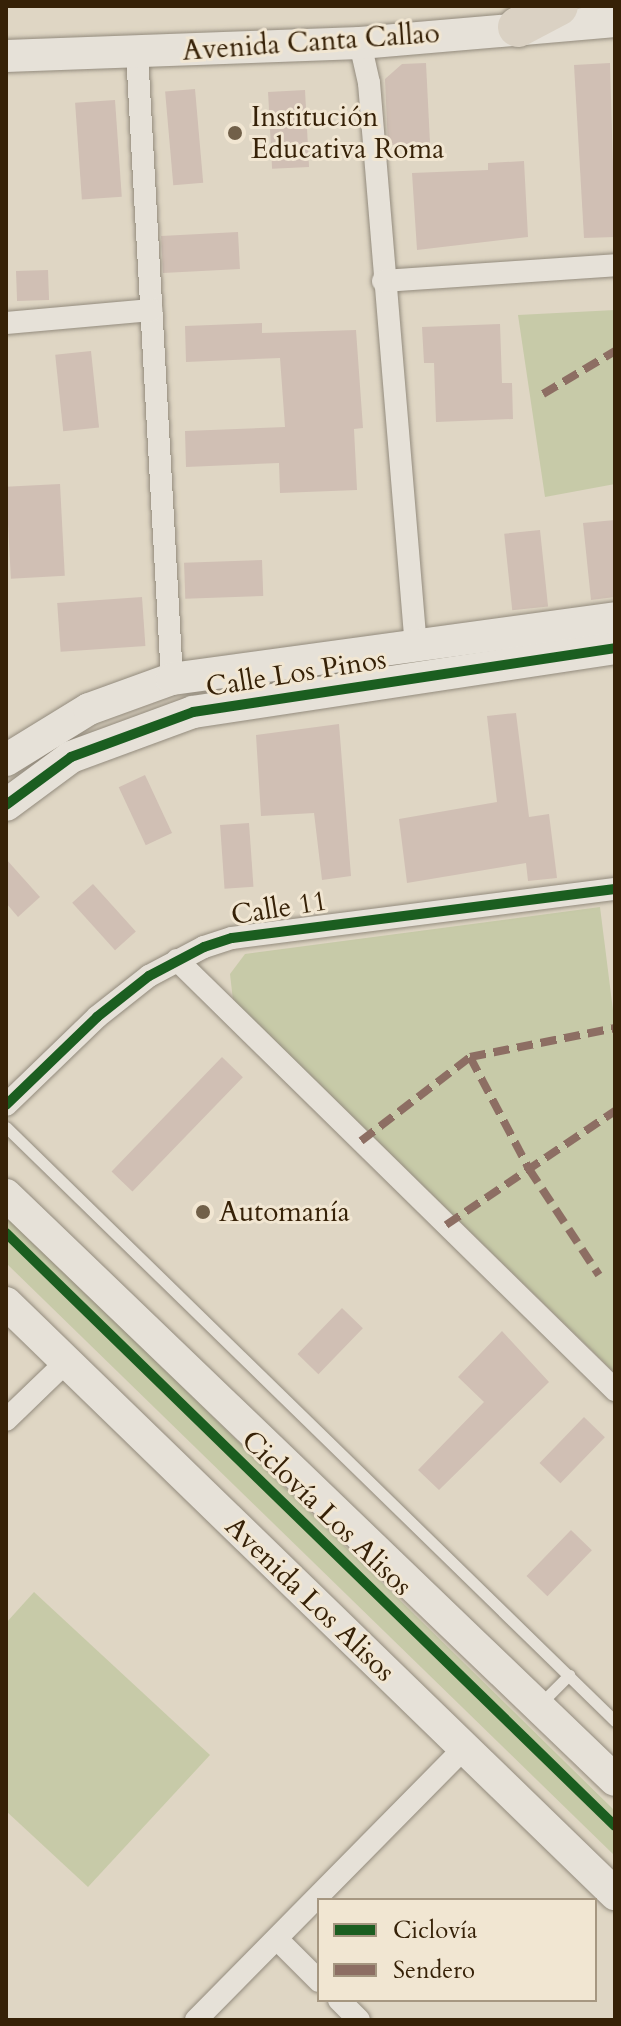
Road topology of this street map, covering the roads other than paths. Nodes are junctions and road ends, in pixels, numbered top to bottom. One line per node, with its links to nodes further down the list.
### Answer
1 (558, 6): 3 (highway)
2 (615, 21): 3 (main road, Avenida Canta Callao)
3 (518, 27): 4 (main road, Avenida Canta Callao)
4 (360, 43): 5 (main road, Avenida Canta Callao); 8 (street)
5 (137, 53): 6 (main road, Avenida Canta Callao); 9 (street)
6 (6, 56)
7 (615, 265): 8 (street)
8 (383, 281): 12 (street)
9 (151, 310): 10 (street); 14 (street)
10 (6, 323)
11 (615, 618): 12 (main road, Calle Los Pinos)
12 (416, 647): 14 (main road, Calle Los Pinos)
13 (615, 648): 16 (main road, Calle Los Pinos)
14 (172, 679): 15 (main road, Calle Los Pinos)
15 (6, 760)
16 (6, 805)
17 (615, 889): 18 (street); 19 (street, Calle 11)
18 (615, 896)
19 (177, 960): 20 (street, Calle 11); 25 (street)
20 (6, 1105)
21 (6, 1127): 27 (lane)
22 (6, 1195): 28 (main road)
23 (6, 1303): 24 (main road, Avenida Los Alisos)
24 (65, 1363): 26 (street); 30 (main road, Avenida Los Alisos)
25 (615, 1390)
26 (6, 1420)
27 (569, 1675): 28 (lane); 29 (lane)
28 (538, 1705): 31 (main road)
29 (615, 1721)
30 (464, 1748): 32 (main road, Avenida Los Alisos); 33 (street)
31 (615, 1780)
32 (615, 1894)
33 (319, 1898)
34 (317, 1900): 35 (street)
35 (278, 1940): 36 (street); 38 (street)
36 (317, 1979)
37 (341, 2002): 39 (street)
38 (196, 2020)
39 (359, 2020)

